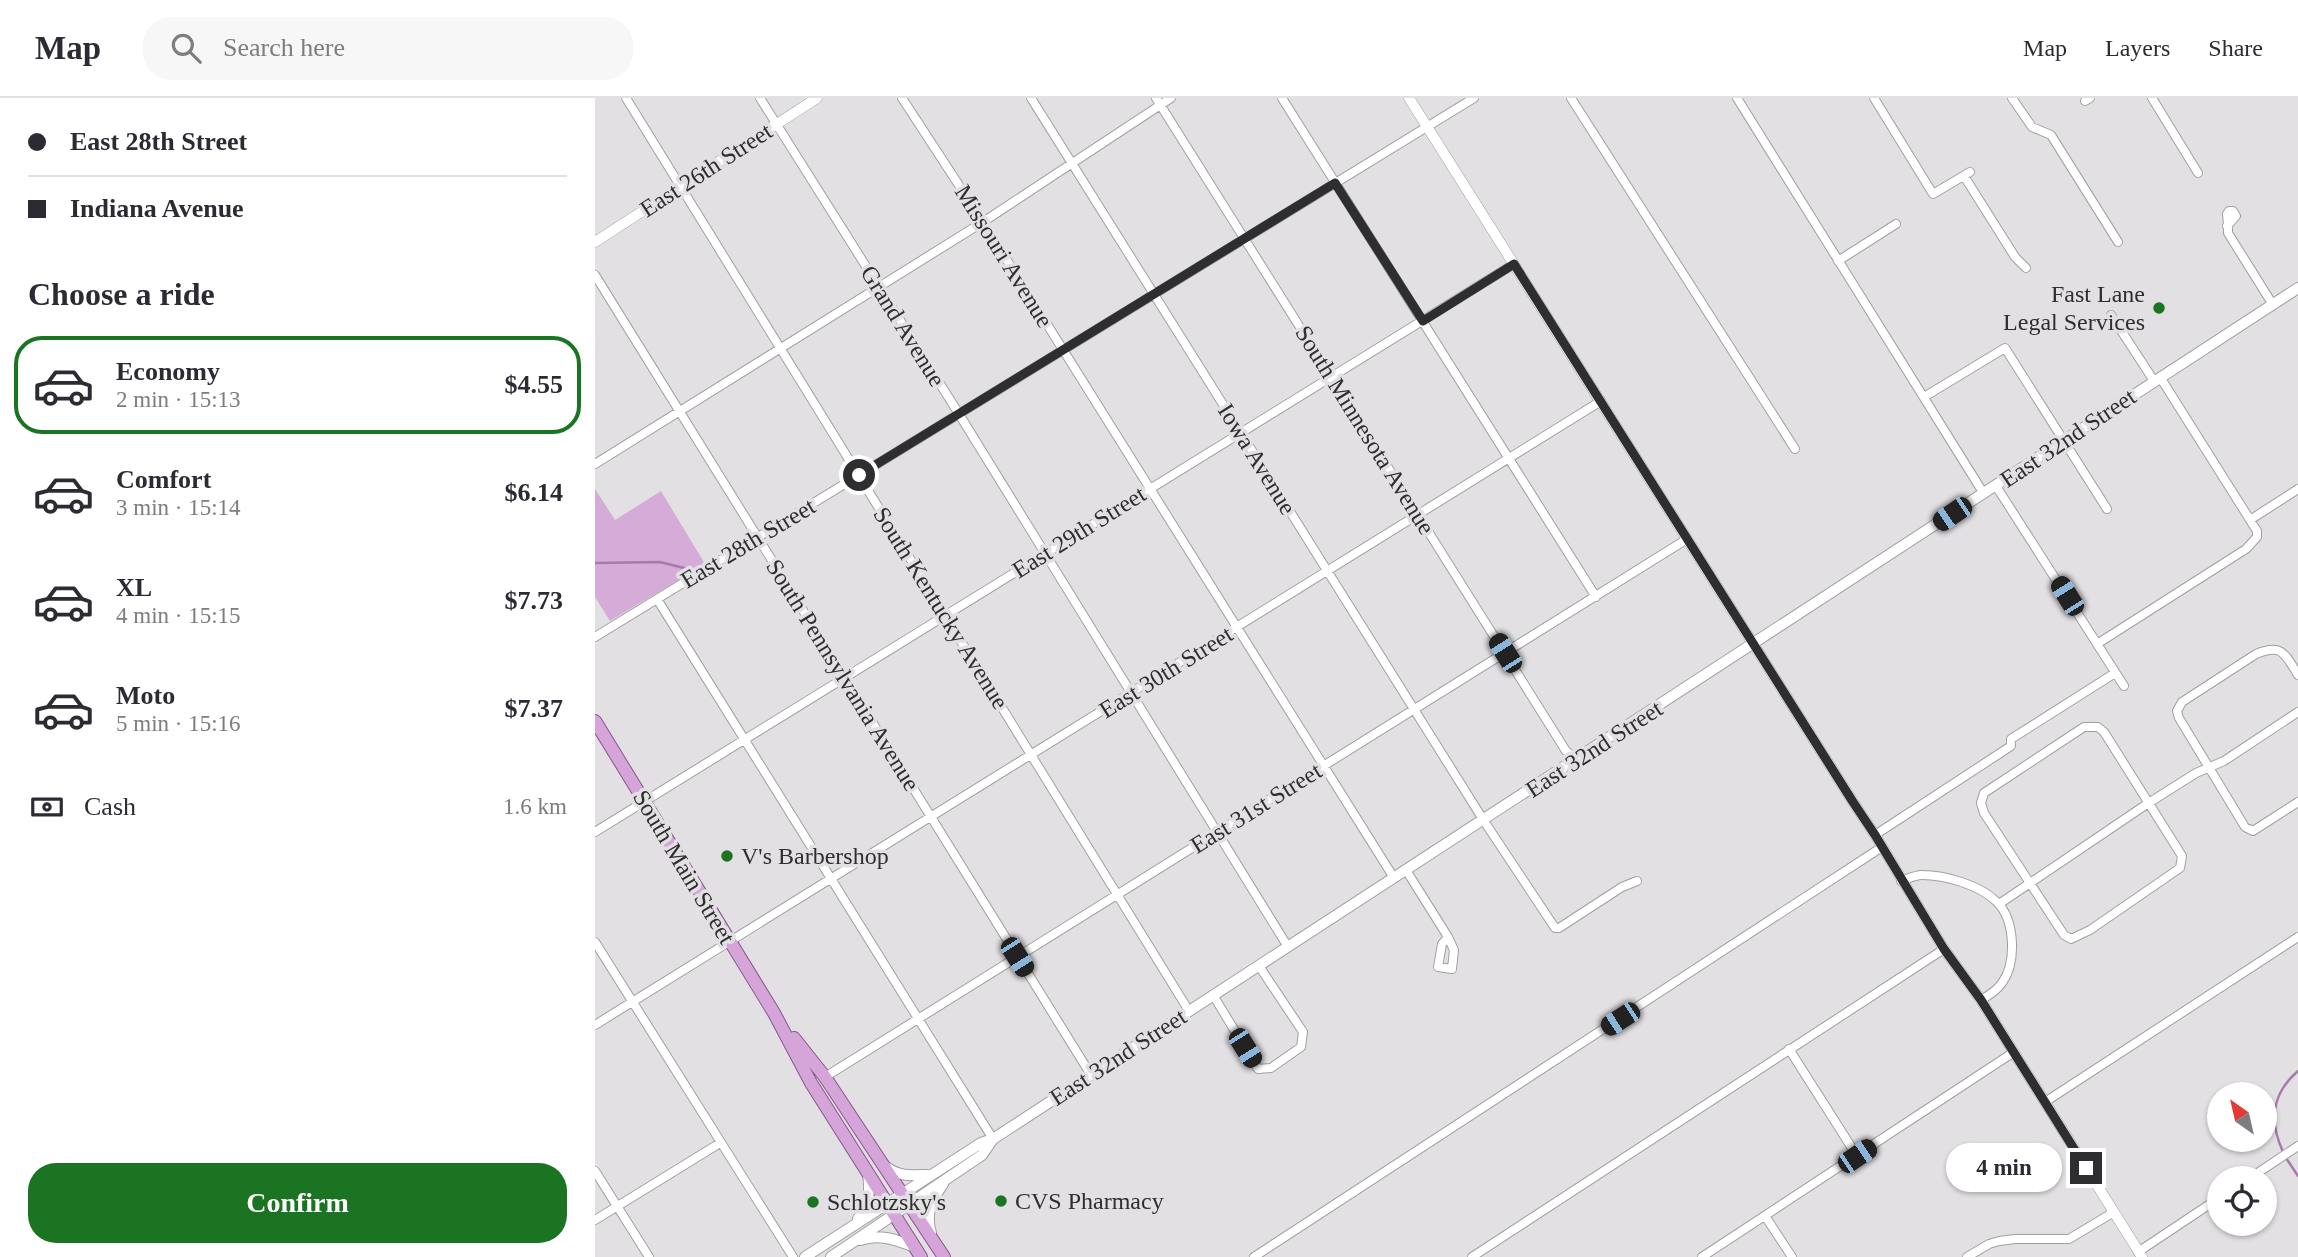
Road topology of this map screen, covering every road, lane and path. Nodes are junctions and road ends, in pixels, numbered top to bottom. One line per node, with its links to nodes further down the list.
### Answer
1 (626, 98): 21 (street, South Kentucky Avenue)
2 (760, 98): 16 (street, Grand Avenue)
3 (817, 98): 16 (street, East 26th Street)
4 (902, 98): 22 (street, Missouri Avenue)
5 (1031, 98): 18 (street, Iowa Avenue)
6 (1171, 98): 15 (street)
7 (1282, 98): 20 (street)
8 (1409, 98): 17 (street)
9 (1474, 98): 17 (street, East 28th Street)
10 (1571, 98): 48 (street)
11 (1737, 98): 28 (street)
12 (1874, 98): 30 (street)
13 (2012, 98): 27 (street)
14 (2152, 98): 19 (street)
15 (1158, 102): 18 (street); 25 (street, South Minnesota Avenue)
16 (776, 124): 21 (street, East 26th Street); 32 (street, Grand Avenue)
17 (1427, 127): 20 (street, East 28th Street); 29 (street)
18 (1072, 163): 22 (street); 34 (street, Iowa Avenue)
19 (2197, 173)
20 (1335, 183): 25 (street, East 28th Street); 37 (street)
21 (680, 185): 26 (street, East 26th Street); 38 (street, South Kentucky Avenue)
22 (983, 222): 32 (street); 39 (street, Missouri Avenue)
23 (1896, 224): 28 (street)
24 (2227, 226): 35 (street)
25 (1244, 239): 34 (street, East 28th Street); 40 (street, South Minnesota Avenue)
26 (595, 242)
27 (2117, 242)
28 (1838, 261): 42 (street)
29 (1514, 264): 37 (street, East 29th Street); 43 (street)
30 (2026, 268)
31 (595, 275): 44 (street, South Pennsylvania Avenue)
32 (879, 287): 38 (street); 45 (street, Grand Avenue)
33 (2298, 288): 35 (main road, East 32nd Street)
34 (1154, 294): 39 (street, East 28th Street); 46 (street, Iowa Avenue)
35 (2273, 305): 41 (main road, East 32nd Street)
36 (2112, 315): 41 (street)
37 (1423, 321): 40 (street, East 29th Street); 49 (street)
38 (781, 348): 44 (street); 51 (street, South Kentucky Avenue)
39 (1063, 349): 45 (street, East 28th Street); 53 (street, Missouri Avenue)
40 (1332, 377): 46 (street, East 29th Street); 57 (street, South Minnesota Avenue)
41 (2157, 379): 47 (main road, East 32nd Street); 58 (street)
42 (1924, 397): 47 (street); 55 (street)
43 (1601, 401): 49 (street, East 30th Street); 60 (street)
44 (680, 411): 50 (street); 59 (street, South Pennsylvania Avenue)
45 (959, 414): 51 (street, East 28th Street); 61 (street, Grand Avenue)
46 (1241, 433): 53 (street, East 29th Street); 62 (street, Iowa Avenue)
47 (2064, 442): 52 (main road, East 32nd Street); 56 (street)
48 (1795, 449)
49 (1510, 459): 57 (street, East 30th Street); 63 (street)
50 (595, 464)
51 (859, 475): 59 (street, East 28th Street); 65 (street, South Kentucky Avenue)
52 (1996, 486): 55 (main road, East 32nd Street); 69 (street)
53 (1150, 489): 61 (street, East 29th Street); 66 (street, Missouri Avenue)
54 (2298, 489): 58 (street)
55 (1984, 494): 68 (main road, East 32nd Street)
56 (2106, 509)
57 (1418, 515): 62 (street, East 30th Street); 70 (street, South Minnesota Avenue)
58 (2250, 520): 69 (street)
59 (758, 537): 64 (street, East 28th Street); 73 (street, South Pennsylvania Avenue)
60 (1687, 539): 63 (street, East 31st Street); 68 (street)
61 (1045, 553): 65 (street, East 29th Street); 75 (street, Grand Avenue)
62 (1328, 571): 66 (street, East 30th Street); 76 (street, Iowa Avenue)
63 (1596, 597): 70 (street, East 31st Street)
64 (657, 598): 67 (street, East 28th Street); 79 (street)
65 (946, 614): 73 (street, East 29th Street); 80 (street, South Kentucky Avenue)
66 (1237, 627): 75 (street, East 30th Street); 82 (street, Missouri Avenue)
67 (595, 637)
68 (1754, 644): 81 (main road, East 32nd Street); 91 (street)
69 (2097, 644): 71 (street)
70 (1505, 653): 76 (street, East 31st Street); 81 (street, South Minnesota Avenue)
71 (2115, 673): 74 (street); 91 (street)
72 (2298, 675): 83 (street)
73 (845, 677): 79 (street, East 29th Street); 87 (street, South Pennsylvania Avenue)
74 (2124, 686)
75 (1132, 692): 80 (street, East 30th Street); 90 (street, Grand Avenue)
76 (1414, 710): 82 (street, East 31st Street); 88 (street, Iowa Avenue)
77 (2298, 712): 83 (street)
78 (595, 721): 84 (main road, South Main Street)
79 (744, 738): 84 (street, East 29th Street); 94 (street)
80 (1031, 755): 87 (street, East 30th Street); 99 (street, South Kentucky Avenue)
81 (1577, 759): 88 (main road, East 32nd Street)
82 (1324, 766): 90 (street, East 31st Street); 95 (street, Missouri Avenue)
83 (2210, 767): 85 (street); 86 (street)
84 (644, 801): 89 (street, East 29th Street); 104 (main road, South Main Street)
85 (2298, 802)
86 (2147, 804): 98 (street); 98 (street); 98 (street)
87 (931, 816): 94 (street, East 30th Street); 107 (street, South Pennsylvania Avenue)
88 (1484, 821): 93 (main road, East 32nd Street); 96 (street, Iowa Avenue)
89 (595, 832)
90 (1218, 832): 99 (street, East 31st Street); 105 (street, Grand Avenue)
91 (1875, 835): 92 (street)
92 (1882, 847): 97 (street); 148 (street)
93 (1406, 870): 95 (main road, East 32nd Street); 101 (street)
94 (831, 878): 104 (street, East 30th Street); 114 (street)
95 (1394, 878): 105 (main road, East 32nd Street)
96 (1637, 881)
97 (1901, 881): 100 (street); 106 (street)
98 (2029, 883): 100 (street)
99 (1118, 895): 107 (street, East 31st Street); 112 (street, South Kentucky Avenue)
100 (1999, 904): 110 (street)
101 (1448, 937)
102 (2298, 937): 120 (street)
103 (595, 942): 111 (street)
104 (730, 942): 111 (street, East 30th Street); 113 (main road, South Main Street)
105 (1289, 947): 108 (main road, East 32nd Street)
106 (1944, 949): 110 (street); 116 (street)
107 (1017, 957): 114 (street, East 31st Street); 118 (street, South Pennsylvania Avenue)
108 (1259, 966): 109 (main road, East 32nd Street); 109 (street)
109 (1213, 995): 112 (main road, East 32nd Street)
110 (1981, 1000): 117 (street)
111 (633, 1002): 115 (street, East 30th Street); 122 (street)
112 (1189, 1011): 118 (main road, East 32nd Street)
113 (774, 1013): 119 (main road, South Main Street); 128 (main road, South Main Street)
114 (918, 1020): 119 (street, East 31st Street); 121 (street)
115 (595, 1025)
116 (1789, 1049): 124 (street); 149 (street)
117 (2014, 1052): 120 (street); 124 (street)
118 (1091, 1075): 121 (main road, East 32nd Street)
119 (825, 1077): 125 (main road, South Main Street)
120 (2045, 1102): 135 (street)
121 (993, 1139): 129 (main road, East 32nd Street); 130 (main road)
122 (720, 1143): 132 (street); 144 (street)
123 (2298, 1146): 126 (street)
124 (1857, 1156): 136 (street)
125 (882, 1164): 129 (main road); 131 (main road, South Main Street)
126 (2268, 1166)
127 (595, 1171): 132 (street)
128 (867, 1173): 134 (main road, South Main Street); 138 (main road)
129 (930, 1175): 131 (main road, East 32nd Street)
130 (947, 1178): 131 (main road); 139 (main road)
131 (905, 1198): 134 (main road); 139 (main road, South Main Street)
132 (617, 1206): 137 (street); 143 (street)
133 (2207, 1207): 142 (street)
134 (890, 1208): 138 (main road); 140 (main road); 141 (main road, South Main Street)
135 (2114, 1212): 142 (street); 152 (street)
136 (1766, 1216): 150 (street); 151 (street)
137 (595, 1220)
138 (855, 1224): 145 (main road)
139 (934, 1242): 147 (main road, South Main Street)
140 (851, 1244): 141 (main road); 146 (main road)
141 (918, 1252)
142 (2140, 1254)
143 (649, 1257)
144 (793, 1257)
145 (805, 1257)
146 (831, 1257)
147 (944, 1257)
148 (1254, 1257)
149 (1472, 1257)
150 (1702, 1257)
151 (1792, 1257)
152 (1967, 1257)

